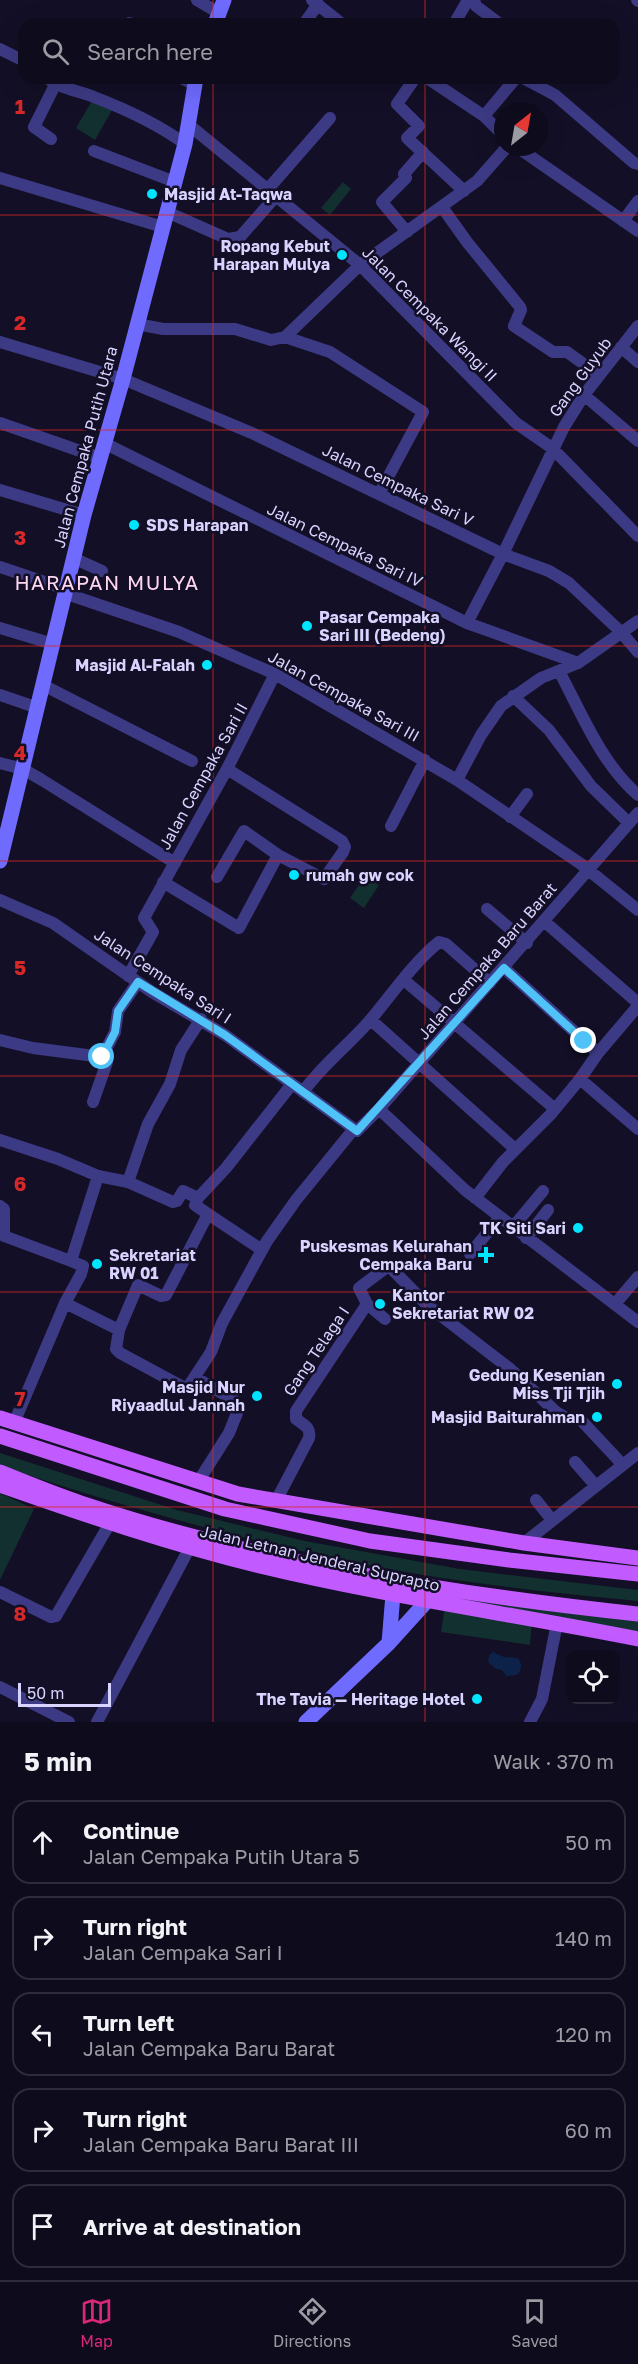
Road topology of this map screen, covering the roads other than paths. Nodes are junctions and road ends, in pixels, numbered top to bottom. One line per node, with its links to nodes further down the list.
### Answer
1 (197, 0): 5 (street)
2 (468, 0): 8 (street)
3 (474, 0): 9 (street)
4 (315, 2): 6 (street); 7 (street)
5 (220, 12)
6 (307, 18)
7 (335, 18)
8 (458, 18)
9 (492, 18)
10 (0, 49): 11 (street)
11 (18, 58)
12 (50, 84): 23 (street)
13 (60, 84): 24 (street)
14 (190, 84): 21 (street, Jalan Cempaka Putih Utara)
15 (411, 84): 26 (street)
16 (436, 84): 19 (street)
17 (511, 84): 19 (street)
18 (534, 84): 29 (street)
19 (484, 116): 22 (street)
20 (330, 118): 33 (street)
21 (189, 125): 24 (street, Jalan Cempaka Putih Utara); 33 (street, Jalan Cempaka Wangi II)
22 (494, 126)
23 (51, 139)
24 (185, 144): 31 (street, Jalan Cempaka Putih Utara)
25 (94, 151): 31 (street)
26 (423, 152): 32 (street); 39 (street)
27 (499, 156): 32 (street)
28 (530, 156): 37 (street)
29 (638, 164)
30 (0, 178): 36 (street)
31 (175, 182): 36 (street, Jalan Cempaka Putih Utara)
32 (464, 191): 35 (street)
33 (272, 193): 36 (street); 40 (street, Jalan Cempaka Wangi II)
34 (638, 201): 37 (street)
35 (442, 207): 39 (street); 47 (street)
36 (165, 220): 41 (street, Jalan Cempaka Putih Utara)
37 (623, 221): 38 (street)
38 (638, 231)
39 (407, 232): 40 (street)
40 (360, 265): 43 (street); 52 (street, Jalan Cempaka Wangi II)
41 (137, 324): 43 (street); 48 (street, Jalan Cempaka Putih Utara)
42 (638, 326): 45 (street, Gang Guyub)
43 (285, 337): 55 (street)
44 (0, 342): 48 (street, Jalan Cempaka Sari V)
45 (621, 347): 46 (street); 47 (street, Gang Guyub)
46 (638, 362)
47 (600, 375): 49 (street, Gang Guyub)
48 (123, 379): 53 (street, Jalan Cempaka Putih Utara); 55 (street, Jalan Cempaka Sari V)
49 (584, 395): 51 (street); 52 (street, Gang Guyub)
50 (0, 423): 53 (street, Jalan Cempaka Sari IV)
51 (638, 441)
52 (552, 448): 57 (street, Jalan Cempaka Wangi II); 58 (street, Gang Guyub)
53 (102, 451): 56 (street, Jalan Cempaka Putih Utara); 64 (street, Jalan Cempaka Sari IV)
54 (0, 490): 56 (street)
55 (379, 494): 58 (street, Jalan Cempaka Sari V)
56 (84, 515): 59 (street, Jalan Cempaka Putih Utara)
57 (638, 537)
58 (503, 554): 64 (street, Gang Guyub); 66 (street, Jalan Cempaka Sari V)
59 (73, 558): 61 (street); 62 (street, Jalan Cempaka Putih Utara)
60 (0, 567): 62 (street, Jalan Cempaka Sari III)
61 (102, 571)
62 (65, 591): 67 (street, Jalan Cempaka Putih Utara); 71 (street, Jalan Cempaka Sari III)
63 (638, 621): 66 (street)
64 (467, 623): 69 (street, Jalan Cempaka Sari IV)
65 (0, 628): 67 (street)
66 (621, 632): 68 (street, Jalan Cempaka Sari V); 69 (street)
67 (53, 644): 72 (street, Jalan Cempaka Putih Utara)
68 (638, 652)
69 (578, 663): 70 (street)
70 (559, 671): 74 (street); 83 (street)
71 (275, 674): 76 (street, Jalan Cempaka Sari III); 80 (street, Jalan Cempaka Sari II)
72 (43, 685): 75 (street, Jalan Cempaka Putih Utara); 77 (street)
73 (0, 695): 75 (street)
74 (513, 696): 81 (street); 86 (street)
75 (38, 708): 79 (street, Jalan Cempaka Putih Utara)
76 (425, 760): 81 (street, Jalan Cempaka Sari III); 87 (street)
77 (192, 761)
78 (0, 763): 79 (street, Jalan Cempaka Sari II)
79 (23, 769): 88 (street, Jalan Cempaka Putih Utara); 91 (street, Jalan Cempaka Sari II)
80 (227, 769): 89 (street); 91 (street, Jalan Cempaka Sari II)
81 (457, 780): 85 (street, Jalan Cempaka Sari III)
82 (527, 794): 85 (street)
83 (638, 795)
84 (638, 813): 86 (street, Jalan Cempaka Baru Barat)
85 (510, 817): 92 (street, Jalan Cempaka Sari III)
86 (629, 823): 92 (street, Jalan Cempaka Baru Barat)
87 (391, 826)
88 (3, 832): 90 (street, Jalan Cempaka Putih Utara)
89 (278, 855): 93 (street); 94 (street)
90 (0, 861)
91 (175, 863): 94 (street)
92 (587, 869): 97 (street, Jalan Cempaka Sari III); 98 (street, Jalan Cempaka Baru Barat)
93 (218, 877)
94 (164, 882): 101 (street)
95 (0, 900): 101 (street, Jalan Cempaka Sari I)
96 (487, 909): 99 (street)
97 (638, 910)
98 (545, 922): 99 (street, Jalan Cempaka Baru Barat); 104 (street)
99 (526, 943): 100 (street, Jalan Cempaka Baru Barat)
100 (504, 968): 103 (street, Jalan Cempaka Baru Barat); 109 (street)
101 (133, 979): 105 (street, Jalan Cempaka Sari I); 110 (street)
102 (404, 980): 103 (street); 106 (street); 107 (street)
103 (490, 983): 107 (street, Jalan Cempaka Baru Barat)
104 (638, 1005): 109 (street)
105 (201, 1019): 113 (street, Jalan Cempaka Sari I); 123 (street)
106 (371, 1020): 111 (street); 114 (street)
107 (455, 1023): 111 (street, Jalan Cempaka Baru Barat); 117 (street)
108 (0, 1040): 110 (street)
109 (598, 1053): 112 (street)
110 (102, 1057): 115 (street)
111 (419, 1064): 116 (street, Jalan Cempaka Baru Barat); 121 (street)
112 (580, 1079): 117 (street); 118 (street)
113 (292, 1084): 114 (street, Jalan Cempaka Sari I); 125 (street)
114 (303, 1092): 119 (street, Jalan Cempaka Sari I)
115 (93, 1102)
116 (379, 1109): 119 (street, Jalan Cempaka Baru Barat); 126 (street)
117 (555, 1109): 121 (street)
118 (638, 1129)
119 (356, 1130): 133 (street, Jalan Cempaka Baru Barat)
120 (0, 1140): 122 (street)
121 (515, 1149): 126 (street)
122 (98, 1176): 123 (street); 135 (street)
123 (128, 1182): 125 (street)
124 (543, 1191): 131 (street)
125 (198, 1198): 129 (street)
126 (475, 1198): 130 (street)
127 (0, 1206): 135 (street)
128 (548, 1210): 132 (street)
129 (208, 1214): 133 (street); 142 (street)
130 (500, 1217): 131 (street); 134 (street)
131 (513, 1227): 132 (street)
132 (526, 1238): 139 (street)
133 (262, 1250): 143 (street, Jalan Cempaka Baru Barat)
134 (470, 1254)
135 (71, 1261): 137 (street)
136 (638, 1277): 139 (street)
137 (64, 1303): 142 (street); 144 (street)
138 (368, 1304): 140 (street); 148 (street, Gang Telaga I); 154 (street, Gang Telaga I)
139 (615, 1304): 141 (street)
140 (385, 1319)
141 (638, 1322)
142 (119, 1330): 143 (street)
143 (196, 1378): 150 (street)
144 (7, 1420): 150 (main road)
145 (0, 1436): 160 (main road, Jalan Letnan Jenderal Suprapto)
146 (638, 1453): 148 (street)
147 (575, 1462): 152 (street)
148 (622, 1464): 152 (street)
149 (0, 1472): 162 (main road, Jalan Letnan Jenderal Suprapto)
150 (198, 1482): 154 (main road)
151 (0, 1485): 156 (main road, Jalan Letnan Jenderal Suprapto)
152 (596, 1485): 155 (street)
153 (536, 1500): 155 (street)
154 (276, 1501): 157 (main road)
155 (552, 1520): 158 (street)
156 (110, 1523): 159 (main road, Jalan Letnan Jenderal Suprapto); 165 (street)
157 (398, 1523): 158 (main road); 160 (main road)
158 (524, 1543): 161 (main road)
159 (190, 1547): 164 (main road, Jalan Letnan Jenderal Suprapto); 174 (street)
160 (416, 1547): 163 (main road, Jalan Letnan Jenderal Suprapto)
161 (638, 1558)
162 (304, 1562): 164 (main road); 168 (main road, Jalan Letnan Jenderal Suprapto)
163 (638, 1574)
164 (312, 1578): 166 (main road, Jalan Letnan Jenderal Suprapto)
165 (0, 1592)
166 (393, 1594): 167 (main road, Jalan Letnan Jenderal Suprapto); 171 (street)
167 (427, 1601): 169 (main road, Jalan Letnan Jenderal Suprapto); 171 (street)
168 (638, 1614)
169 (557, 1623): 170 (main road, Jalan Letnan Jenderal Suprapto); 176 (street)
170 (638, 1639)
171 (389, 1643): 175 (street)
172 (0, 1687): 173 (street)
173 (69, 1722)
174 (97, 1722)
175 (307, 1722)
176 (530, 1722)

